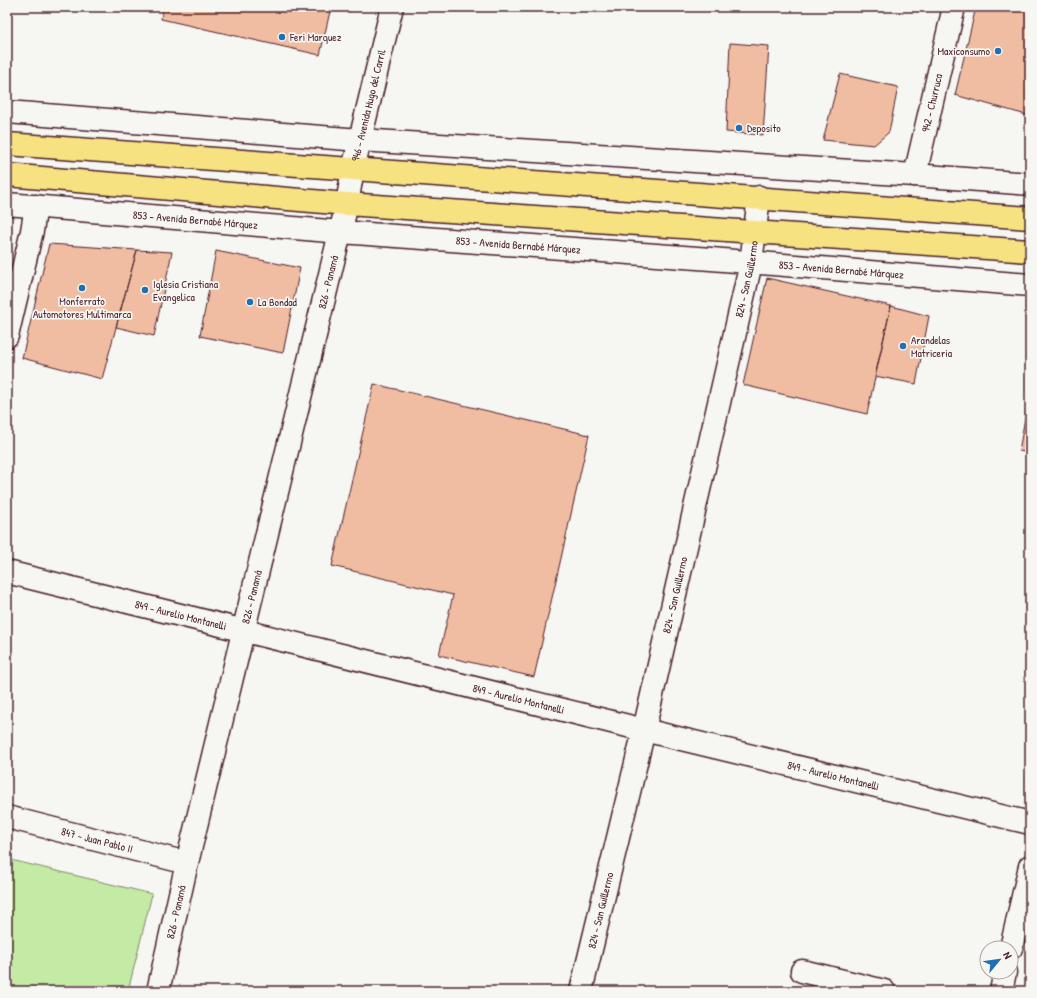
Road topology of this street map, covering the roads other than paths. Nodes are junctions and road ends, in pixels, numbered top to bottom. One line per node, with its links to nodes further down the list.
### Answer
1 (392, 7): 4 (street, 946 - Avenida Hugo del Carril)
2 (954, 7): 8 (street, 942 - Churruca)
3 (7, 112): 4 (street)
4 (360, 140): 6 (street, 946 - Avenida Hugo del Carril); 8 (street)
5 (7, 144): 6 (main road)
6 (353, 169): 10 (main road); 12 (street, 946 - Avenida Hugo del Carril)
7 (7, 175): 12 (main road)
8 (915, 175): 9 (street)
9 (1030, 184)
10 (758, 197): 14 (main road); 16 (street, 824 - San Guillermo)
11 (7, 204): 13 (street, 853 - Avenida Bernabé Márquez)
12 (347, 204): 15 (street, 826 - Panamá); 16 (main road)
13 (36, 206): 15 (street, 853 - Avenida Bernabé Márquez); 20 (street)
14 (1030, 218)
15 (341, 232): 18 (street, 853 - Avenida Bernabé Márquez); 22 (street, 826 - Panamá)
16 (755, 232): 17 (main road); 18 (street, 824 - San Guillermo)
17 (1030, 251)
18 (751, 263): 19 (street, 853 - Avenida Bernabé Márquez); 23 (street, 824 - San Guillermo)
19 (1030, 285)
20 (7, 336)
21 (7, 572): 22 (street, 849 - Aurelio Montanelli)
22 (244, 631): 23 (street, 849 - Aurelio Montanelli); 26 (street, 826 - Panamá)
23 (644, 730): 25 (street, 849 - Aurelio Montanelli); 32 (street, 824 - San Guillermo)
24 (7, 817): 26 (street, 847 - Juan Pablo II)
25 (1030, 823)
26 (187, 863): 31 (street, 826 - Panamá)
27 (1030, 866): 28 (street)
28 (1013, 940)
29 (802, 971): 33 (street)
30 (1003, 980): 34 (street)
31 (158, 991)
32 (581, 991)
33 (884, 991)
34 (1001, 991)

